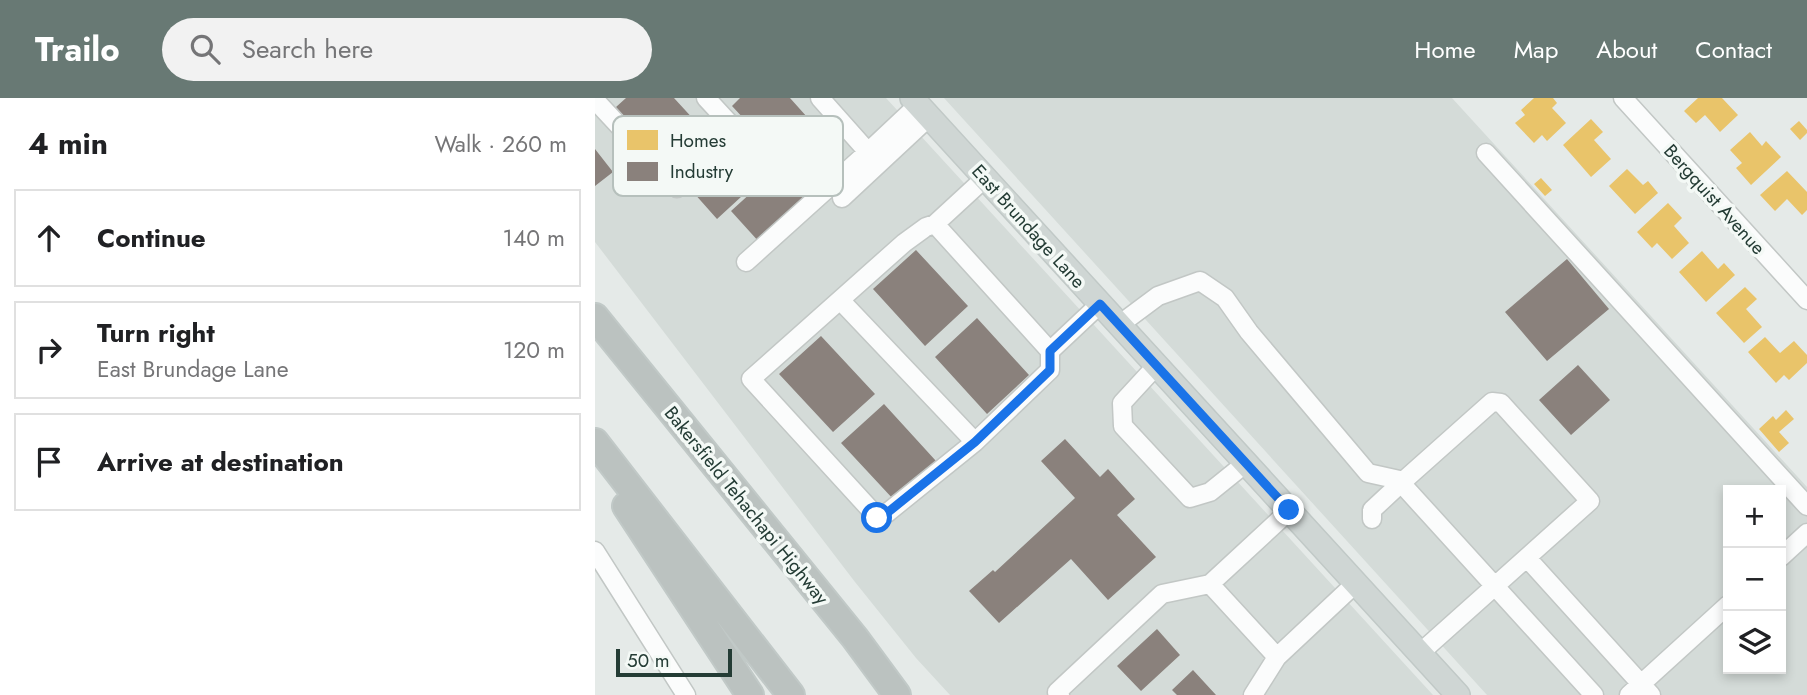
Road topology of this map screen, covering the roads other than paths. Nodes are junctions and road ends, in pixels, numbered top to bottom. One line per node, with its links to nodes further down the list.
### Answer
1 (706, 98): 6 (street)
2 (820, 98): 7 (street)
3 (1623, 98): 18 (street, Bergquist Avenue)
4 (595, 100): 8 (street)
5 (920, 106): 10 (street); 13 (main road, East Brundage Lane); 15 (street)
6 (722, 116)
7 (836, 116)
8 (613, 119)
9 (843, 124): 10 (street)
10 (868, 152): 12 (street)
11 (1486, 153): 29 (street)
12 (843, 175)
13 (985, 178): 16 (street); 20 (main road, East Brundage Lane)
14 (819, 196): 17 (street)
15 (842, 198)
16 (935, 223): 19 (street); 23 (street)
17 (746, 262)
18 (1807, 300)
19 (841, 301): 25 (street); 25 (street)
20 (1100, 304): 22 (main road, East Brundage Lane); 23 (street)
21 (595, 317): 40 (highway, Bakersfield Tehachapi Highway)
22 (1119, 325): 24 (main road, East Brundage Lane); 28 (street)
23 (1050, 351): 25 (street)
24 (1157, 365): 27 (main road, East Brundage Lane); 27 (street)
25 (975, 442)
26 (595, 444): 45 (highway); 46 (highway)
27 (1246, 463): 30 (main road, East Brundage Lane)
28 (1402, 482): 31 (street); 35 (street); 38 (street)
29 (1807, 506)
30 (1289, 510): 36 (main road, East Brundage Lane); 37 (street)
31 (1372, 519)
32 (1807, 533): 34 (street)
33 (595, 551): 44 (street)
34 (1786, 552)
35 (1527, 558): 38 (street); 43 (street)
36 (1356, 583): 41 (main road, East Brundage Lane); 42 (street)
37 (1210, 584): 42 (street); 49 (street)
38 (1496, 586): 41 (street); 52 (street)
39 (1723, 610): 43 (street)
40 (855, 638): 47 (highway, Bakersfield Tehachapi Highway); 48 (highway)
41 (1420, 653): 51 (main road, East Brundage Lane)
42 (1277, 657): 50 (street)
43 (1641, 691)
44 (686, 695)
45 (750, 695)
46 (791, 695)
47 (897, 695)
48 (916, 695)
49 (1060, 695)
50 (1253, 695)
51 (1458, 695)
52 (1594, 695)

